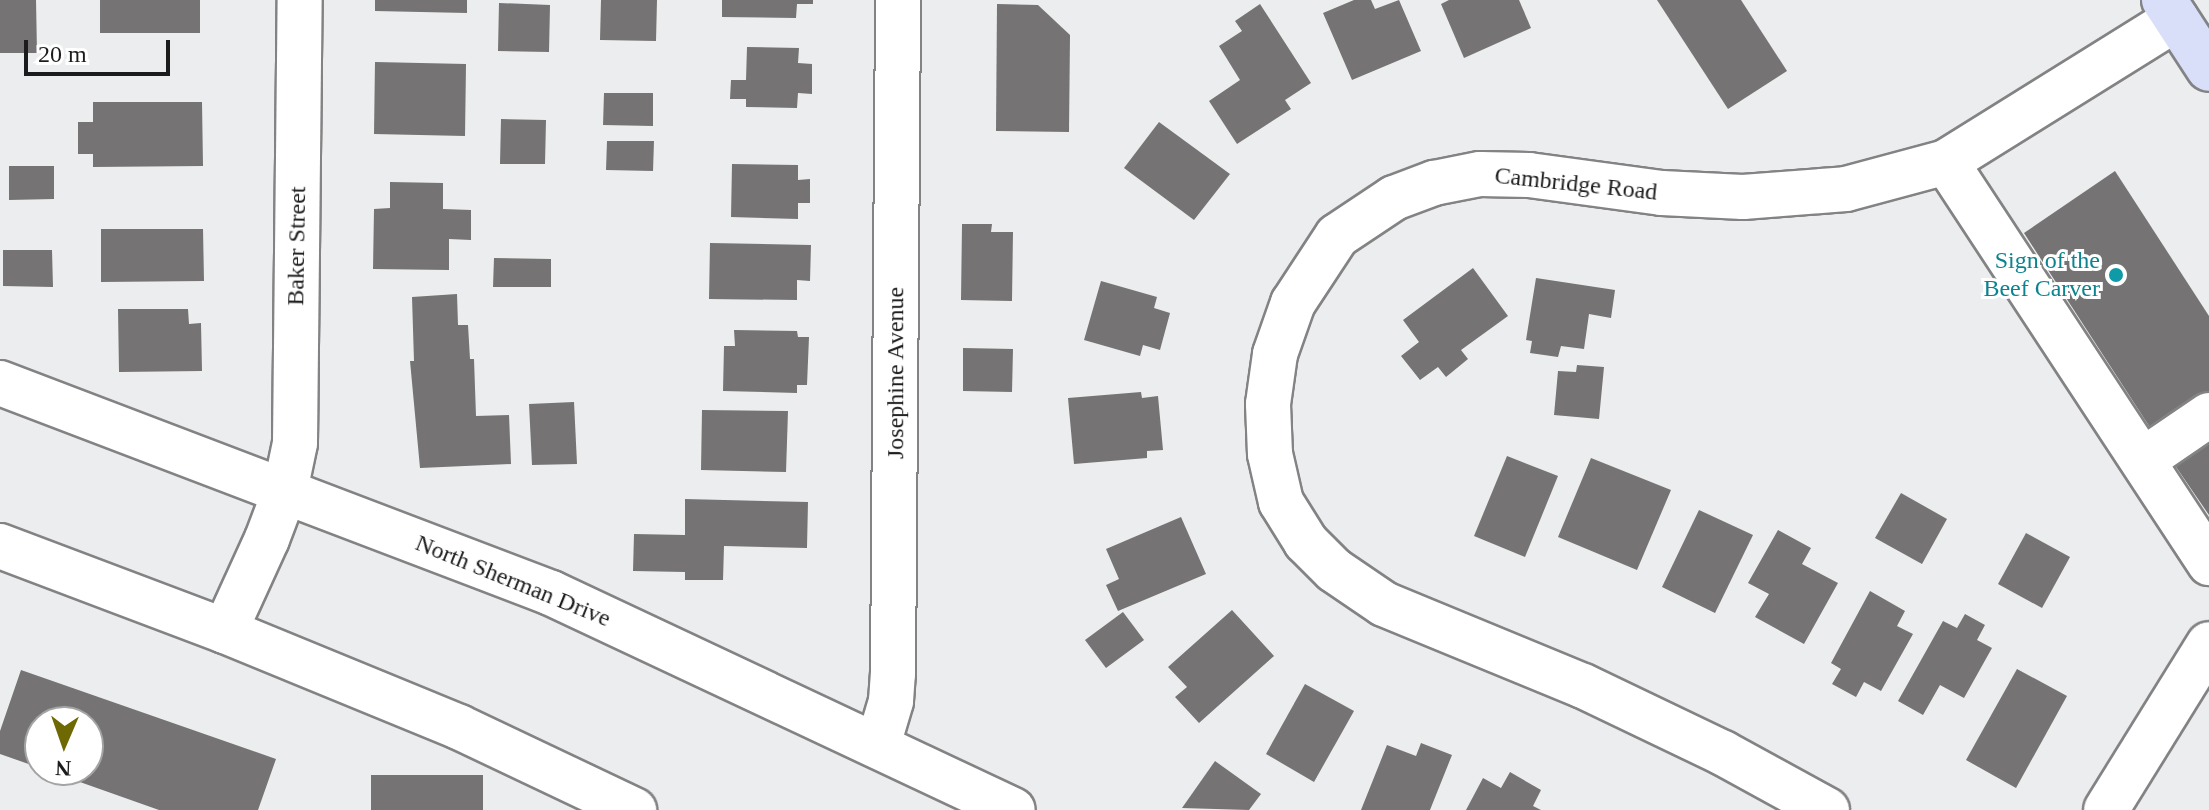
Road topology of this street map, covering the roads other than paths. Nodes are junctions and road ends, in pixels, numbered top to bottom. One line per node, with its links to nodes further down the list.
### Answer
1 (300, 0): 9 (street, Baker Street)
2 (898, 0): 14 (street, Josephine Avenue)
3 (2170, 10): 4 (main road); 5 (street, Cambridge Road)
4 (2209, 69)
5 (1946, 162): 8 (street); 17 (street, Cambridge Road)
6 (0, 383): 9 (street, North Sherman Drive)
7 (2209, 415): 8 (street)
8 (2143, 460): 11 (street)
9 (285, 491): 12 (street, Baker Street); 14 (street, North Sherman Drive)
10 (0, 546): 12 (street)
11 (2209, 563)
12 (225, 631): 15 (street)
13 (2209, 644): 18 (street)
14 (878, 745): 16 (street, North Sherman Drive)
15 (634, 810)
16 (1013, 810)
17 (1827, 810)
18 (2106, 810)

